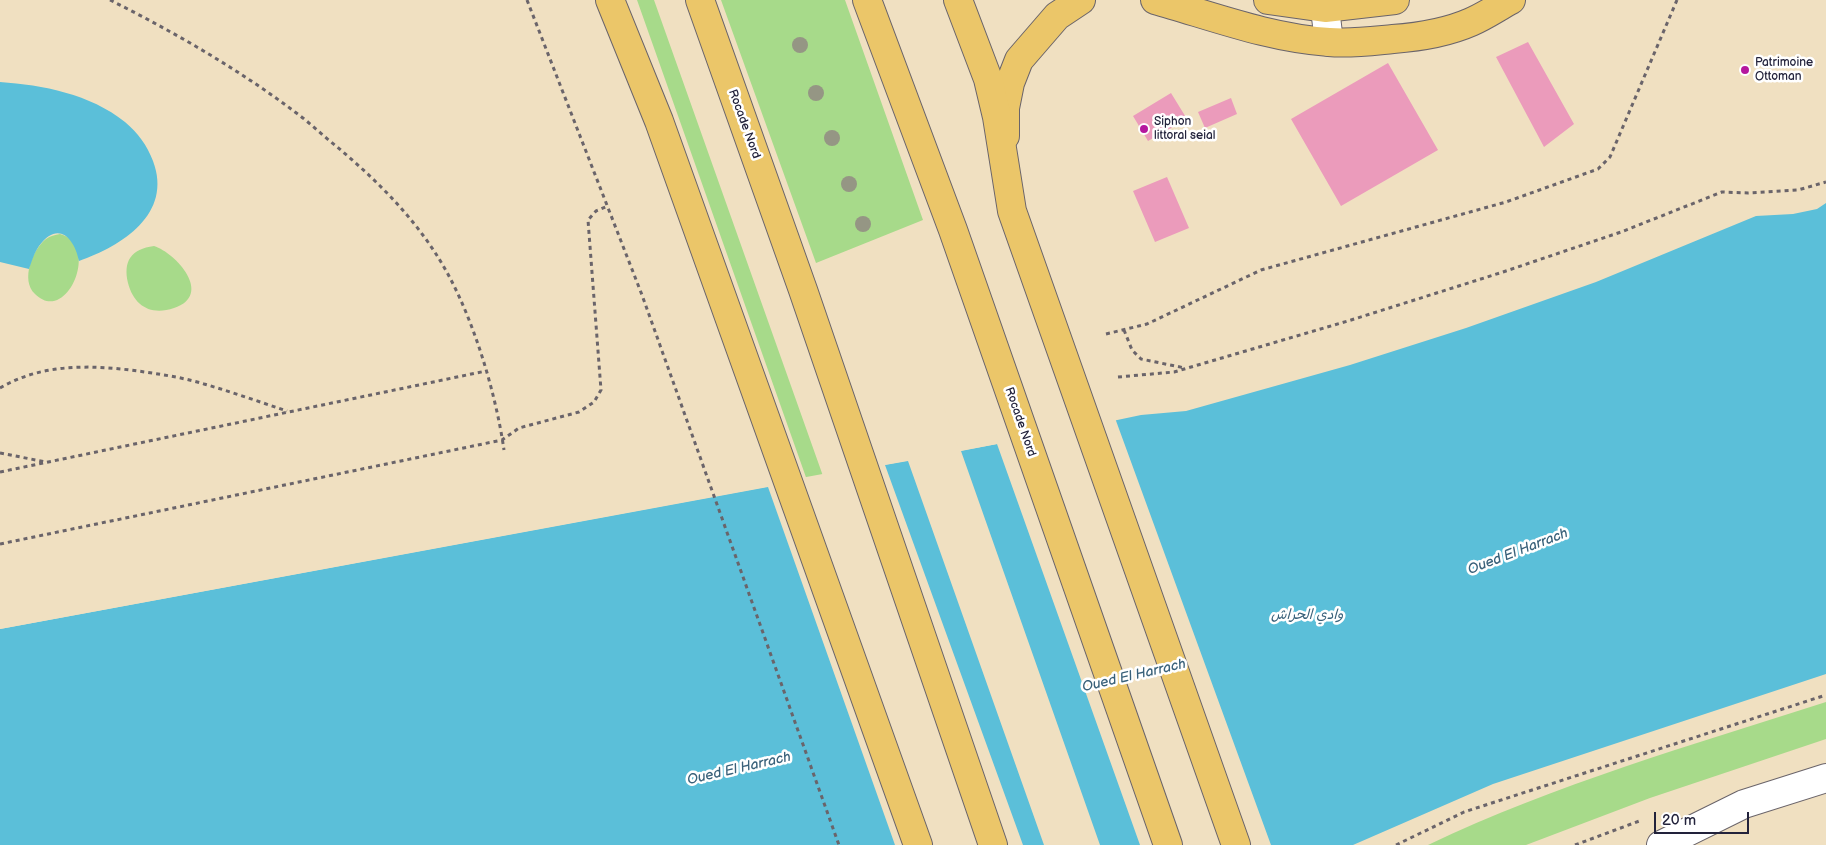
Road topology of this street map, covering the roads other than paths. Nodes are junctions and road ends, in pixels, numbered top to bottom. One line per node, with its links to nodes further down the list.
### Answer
1 (610, 0): 14 (main road)
2 (700, 0): 15 (main road, Rocade Nord)
3 (867, 0): 16 (main road, Rocade Nord)
4 (958, 0): 12 (main road)
5 (1081, 0): 12 (main road)
6 (1155, 0): 11 (main road)
7 (1268, 0): 10 (main road)
8 (1395, 0): 10 (main road)
9 (1511, 0): 11 (main road)
10 (1324, 4): 11 (street)
11 (1329, 42)
12 (1004, 158): 17 (main road)
13 (1826, 778): 18 (street)
14 (918, 845)
15 (993, 845)
16 (1168, 845)
17 (1236, 845)
18 (1661, 845)

